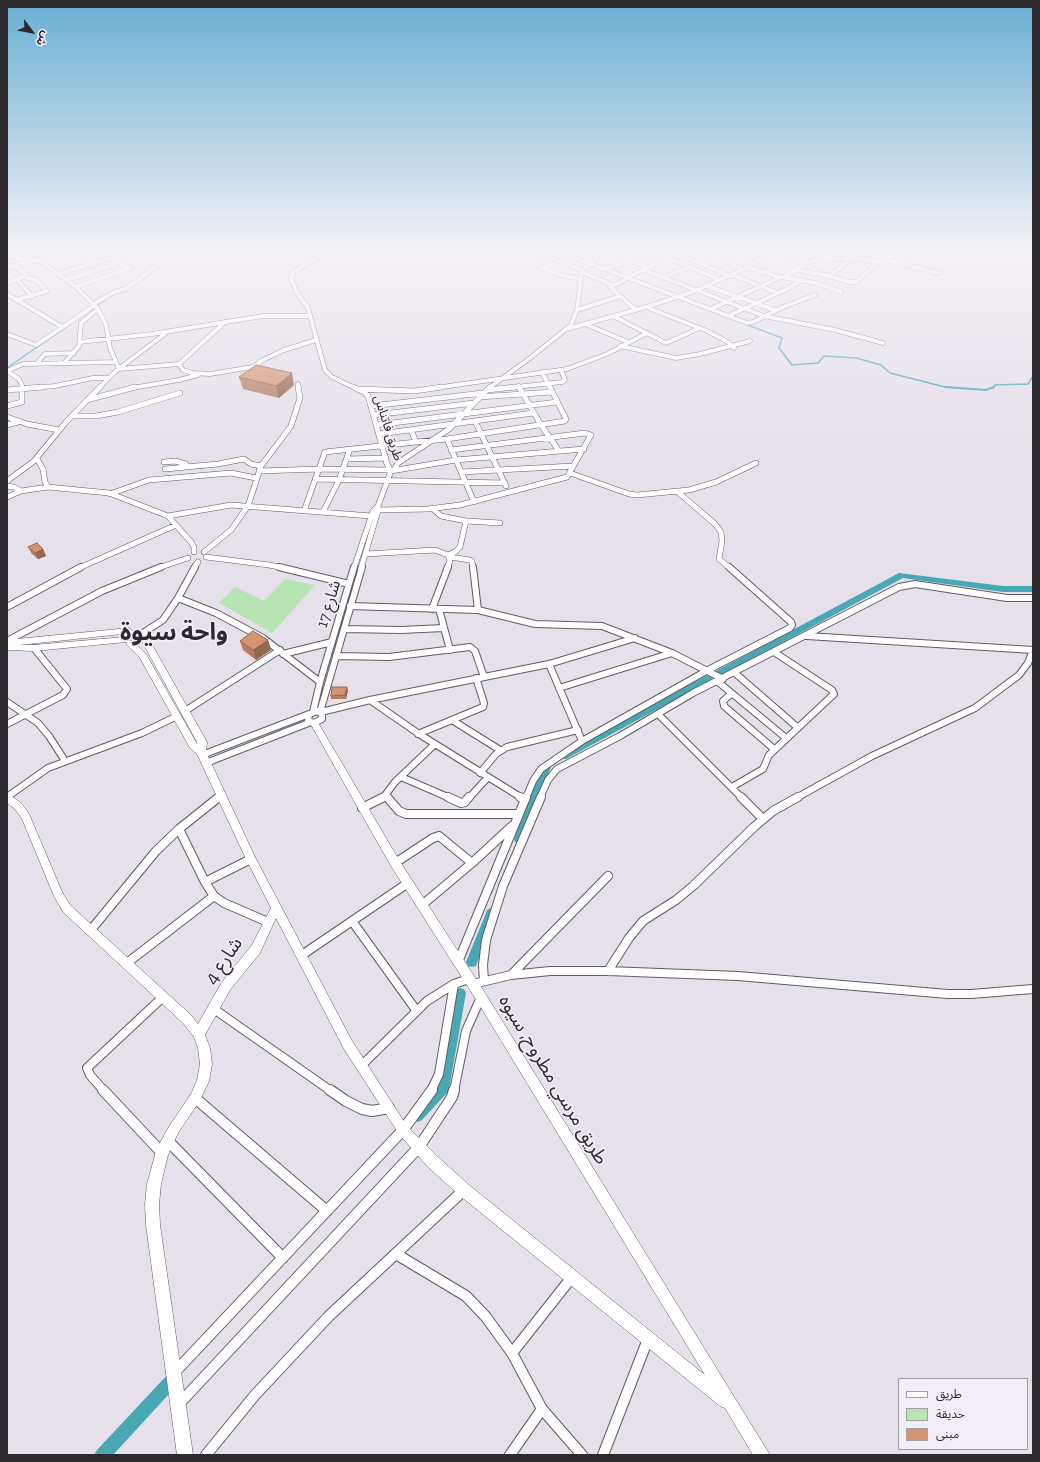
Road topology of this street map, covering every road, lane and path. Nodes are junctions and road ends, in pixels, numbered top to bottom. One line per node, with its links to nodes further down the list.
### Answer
1 (40, 314): 18 (street)
2 (82, 314): 18 (street)
3 (88, 314): 27 (street)
4 (100, 314): 24 (street)
5 (576, 314): 20 (street)
6 (620, 314): 13 (street)
7 (665, 314): 19 (street)
8 (724, 314): 14 (street)
9 (732, 314): 14 (street)
10 (759, 314): 15 (street)
11 (767, 314): 15 (street)
12 (309, 316): 16 (street); 25 (street, طريق فاتناس)
13 (613, 316): 17 (street); 22 (street)
14 (728, 316): 15 (street)
15 (764, 316): 29 (street)
16 (225, 322): 21 (street); 36 (street)
17 (584, 324): 20 (street); 28 (street)
18 (62, 327): 23 (street)
19 (700, 328): 22 (street); 31 (street)
20 (567, 329): 42 (street)
21 (168, 332): 24 (street); 37 (street)
22 (647, 333): 28 (street)
23 (7, 334)
24 (109, 338): 27 (street); 33 (street)
25 (316, 340): 41 (street); 49 (street, طريق فاتناس)
26 (750, 341): 31 (street)
27 (80, 342): 32 (street)
28 (628, 342): 30 (street)
29 (883, 343)
30 (620, 346): 31 (street); 38 (street)
31 (733, 347)
32 (74, 353): 34 (street); 35 (street)
33 (116, 362): 34 (street); 37 (street)
34 (64, 363): 35 (street)
35 (36, 364): 39 (street)
36 (179, 364): 37 (street); 41 (street)
37 (119, 369): 43 (street)
38 (561, 370): 40 (street); 46 (street)
39 (7, 371): 44 (street)
40 (542, 372): 42 (street); 46 (street)
41 (202, 374): 57 (street)
42 (503, 377): 50 (street); 54 (street)
43 (108, 378): 48 (street); 57 (street)
44 (13, 383): 48 (street)
45 (298, 384): 104 (street)
46 (548, 384): 47 (street); 52 (street)
47 (518, 386): 54 (street); 55 (street)
48 (23, 389): 51 (street); 61 (street)
49 (358, 389): 50 (street); 62 (street, طريق فاتناس)
50 (427, 389): 56 (street)
51 (7, 390)
52 (552, 392): 55 (street); 58 (street)
53 (180, 393): 67 (street)
54 (483, 393): 55 (street); 56 (street); 59 (street)
55 (522, 394): 60 (street)
56 (430, 399): 62 (street); 63 (street)
57 (87, 400): 67 (street)
58 (557, 402): 60 (street); 75 (street)
59 (474, 403): 63 (street); 64 (street)
60 (528, 405): 64 (street); 65 (street)
61 (7, 406)
62 (372, 406): 66 (street, طريق فاتناس)
63 (432, 408): 66 (street); 69 (street)
64 (465, 413): 69 (street); 72 (street)
65 (533, 413): 70 (street); 75 (street)
66 (374, 415): 74 (street, طريق فاتناس)
67 (72, 416): 77 (street)
68 (7, 417): 71 (street)
69 (435, 417): 74 (street); 76 (street)
70 (475, 421): 72 (street); 81 (street)
71 (19, 422): 73 (street); 77 (street)
72 (454, 424): 76 (street); 80 (street)
73 (7, 425)
74 (377, 425): 79 (street, طريق فاتناس)
75 (541, 425): 81 (street); 82 (street)
76 (438, 426): 78 (street); 80 (street)
77 (59, 430): 94 (street)
78 (411, 430): 79 (street); 85 (street)
79 (380, 434): 87 (street, طريق فاتناس)
80 (442, 434): 84 (street)
81 (481, 434): 83 (street); 86 (street)
82 (550, 438): 86 (street); 89 (street); 91 (street)
83 (447, 439): 84 (street); 90 (street)
84 (432, 440): 85 (street); 107 (street)
85 (416, 442): 87 (street)
86 (487, 445): 90 (street); 92 (street)
87 (383, 446): 88 (street); 93 (street, طريق فاتناس)
88 (350, 449): 95 (street); 105 (street)
89 (584, 449): 91 (street); 102 (street)
90 (451, 450): 96 (street)
91 (559, 451): 92 (street)
92 (493, 457): 96 (street); 108 (street)
93 (386, 458): 95 (street); 107 (street, طريق فاتناس)
94 (37, 459): 114 (street); 119 (street)
95 (347, 459): 106 (street)
96 (456, 460): 107 (street); 109 (street)
97 (164, 462): 101 (street)
98 (199, 462): 100 (street)
99 (756, 463): 122 (street)
100 (204, 464): 101 (street); 104 (street)
101 (187, 466): 103 (street)
102 (573, 466): 108 (street); 110 (street)
103 (165, 469)
104 (260, 469): 105 (street); 111 (street)
105 (319, 469): 106 (street); 112 (street)
106 (343, 469): 107 (street); 113 (street)
107 (392, 470): 115 (street, شارع 17)
108 (499, 470): 109 (street); 117 (street)
109 (461, 472): 116 (street)
110 (570, 473): 121 (street); 122 (street)
111 (256, 478): 123 (street); 126 (street)
112 (315, 479): 113 (street); 129 (street)
113 (339, 480): 115 (street); 130 (street)
114 (7, 481)
115 (387, 481): 116 (street); 127 (street, شارع 17)
116 (466, 482): 117 (street); 125 (street)
117 (505, 483): 121 (street)
118 (7, 486): 120 (street)
119 (48, 487): 120 (street); 123 (street)
120 (21, 491): 124 (street)
121 (509, 492): 125 (street)
122 (678, 492): 167 (street)
123 (110, 494): 131 (street)
124 (7, 497)
125 (474, 502): 128 (street)
126 (248, 506): 129 (street); 131 (street); 137 (street)
127 (378, 508): 128 (street); 132 (street, شارع 17); 138 (street, شارع 17)
128 (432, 508): 133 (street)
129 (304, 511): 130 (street)
130 (323, 512): 132 (street)
131 (168, 516): 135 (street)
132 (371, 516): 142 (street, شارع 17)
133 (466, 521): 134 (street); 139 (street)
134 (500, 523)
135 (176, 525): 136 (street); 145 (street)
136 (194, 552): 137 (street); 140 (street)
137 (205, 554): 141 (street); 142 (street)
138 (366, 554): 139 (street); 146 (street, شارع 17)
139 (449, 556): 147 (street); 148 (street)
140 (188, 558): 141 (street); 156 (street)
141 (198, 562): 143 (street)
142 (349, 584): 157 (street, شارع 17)
143 (178, 598): 152 (street); 162 (street)
144 (1033, 598): 153 (street)
145 (7, 606)
146 (350, 606): 147 (street); 150 (street, شارع 17)
147 (436, 609): 148 (street); 149 (street)
148 (478, 610): 154 (street)
149 (444, 628): 150 (street); 160 (street)
150 (344, 629): 165 (street, شارع 17)
151 (129, 631): 152 (street); 155 (street); 156 (street)
152 (143, 634): 155 (street); 177 (street)
153 (805, 636): 161 (street); 163 (street)
154 (635, 638): 164 (street); 166 (street)
155 (127, 641): 159 (street); 180 (street)
156 (7, 642)
157 (332, 642): 162 (street); 172 (street, شارع 17)
158 (7, 647): 159 (street)
159 (34, 648): 178 (street)
160 (450, 650): 165 (street); 169 (street)
161 (1033, 650): 206 (street)
162 (282, 652): 172 (street); 177 (street)
163 (774, 652): 168 (street); 184 (street)
164 (672, 653): 167 (street); 173 (street)
165 (336, 656): 181 (street, شارع 17)
166 (549, 664): 169 (street); 173 (street)
167 (708, 670): 171 (street); 189 (street)
168 (735, 673): 171 (street); 184 (street)
169 (484, 677): 170 (street)
170 (476, 678): 175 (street); 182 (street)
171 (720, 680): 174 (street); 179 (street)
172 (320, 682): 181 (street, شارع 17)
173 (559, 688): 185 (street)
174 (731, 694): 188 (street); 192 (street)
175 (370, 700): 181 (street); 186 (street)
176 (7, 702): 178 (street)
177 (185, 711): 194 (street)
178 (26, 714): 183 (street); 195 (street)
179 (658, 714): 199 (street); 226 (street)
180 (177, 716): 194 (street); 195 (street)
181 (315, 716): 187 (street); 190 (street); 204 (street, طريق مرسي مطروح, سيوه)
182 (452, 720): 186 (street); 193 (street)
183 (7, 724)
184 (797, 727): 188 (street)
185 (578, 730): 189 (street); 193 (street)
186 (418, 734): 191 (street)
187 (255, 735): 190 (street); 194 (street)
188 (786, 738): 192 (street)
189 (582, 741): 203 (street)
190 (258, 742): 194 (street)
191 (435, 744): 196 (street); 197 (street)
192 (774, 749): 199 (street)
193 (500, 750): 196 (street)
194 (203, 757): 200 (street)
195 (66, 761): 202 (street)
196 (480, 773): 198 (street)
197 (401, 777): 198 (street); 201 (street)
198 (488, 777): 203 (street)
199 (732, 788): 206 (street)
200 (221, 796): 208 (street); 209 (street)
201 (386, 796): 204 (street); 205 (street)
202 (7, 797): 220 (street)
203 (525, 800): 205 (street)
204 (362, 808): 210 (street, طريق مرسي مطروح, سيوه)
205 (519, 814): 207 (street)
206 (764, 819): 224 (street)
207 (514, 825): 211 (street); 222 (street)
208 (178, 829): 213 (street); 220 (street)
209 (251, 859): 213 (street); 217 (street)
210 (395, 863): 211 (street); 214 (street, طريق مرسي مطروح, سيوه)
211 (472, 863): 216 (street)
212 (608, 876): 225 (street)
213 (205, 882): 215 (street)
214 (408, 883): 216 (street, طريق مرسي مطروح, سيوه); 218 (street)
215 (214, 896): 219 (street); 223 (street)
216 (422, 905): 222 (street, طريق مرسي مطروح, سيوه)
217 (276, 908): 219 (street, شارع 4); 221 (street)
218 (352, 921): 221 (street); 232 (street)
219 (268, 922): 231 (street, شارع 4)
220 (90, 931): 223 (street)
221 (302, 955): 234 (street)
222 (458, 962): 226 (street, طريق مرسي مطروح, سيوه)
223 (127, 963): 229 (street)
224 (608, 971): 225 (street); 228 (street)
225 (511, 975): 226 (street)
226 (475, 981): 227 (street); 230 (street, طريق مرسي مطروح, سيوه)
227 (454, 984): 232 (street); 237 (street)
228 (1033, 989)
229 (163, 997): 233 (street); 240 (street)
230 (481, 997): 239 (street); 250 (street, طريق مرسي مطروح, سيوه)
231 (214, 1009): 233 (street, شارع 4); 236 (street)
232 (416, 1010): 234 (street)
233 (199, 1034): 235 (street)
234 (361, 1066): 236 (street)
235 (195, 1098): 238 (street); 242 (street)
236 (389, 1108): 237 (street)
237 (404, 1130): 239 (street); 242 (street)
238 (168, 1141): 240 (street); 244 (street)
239 (419, 1147): 241 (street); 249 (street)
240 (162, 1153): 248 (street)
241 (464, 1190): 243 (street); 245 (street)
242 (328, 1211): 244 (street)
243 (396, 1254): 247 (street); 253 (street)
244 (283, 1258): 248 (street)
245 (572, 1277): 246 (street); 247 (street)
246 (648, 1339): 250 (street); 256 (street)
247 (512, 1353): 251 (street)
248 (173, 1373): 249 (street)
249 (177, 1405): 252 (street)
250 (731, 1406): 257 (street, طريق مرسي مطروح, سيوه)
251 (542, 1409): 254 (street); 255 (street)
252 (187, 1454)
253 (206, 1455)
254 (510, 1455)
255 (582, 1455)
256 (603, 1455)
257 (762, 1455)

